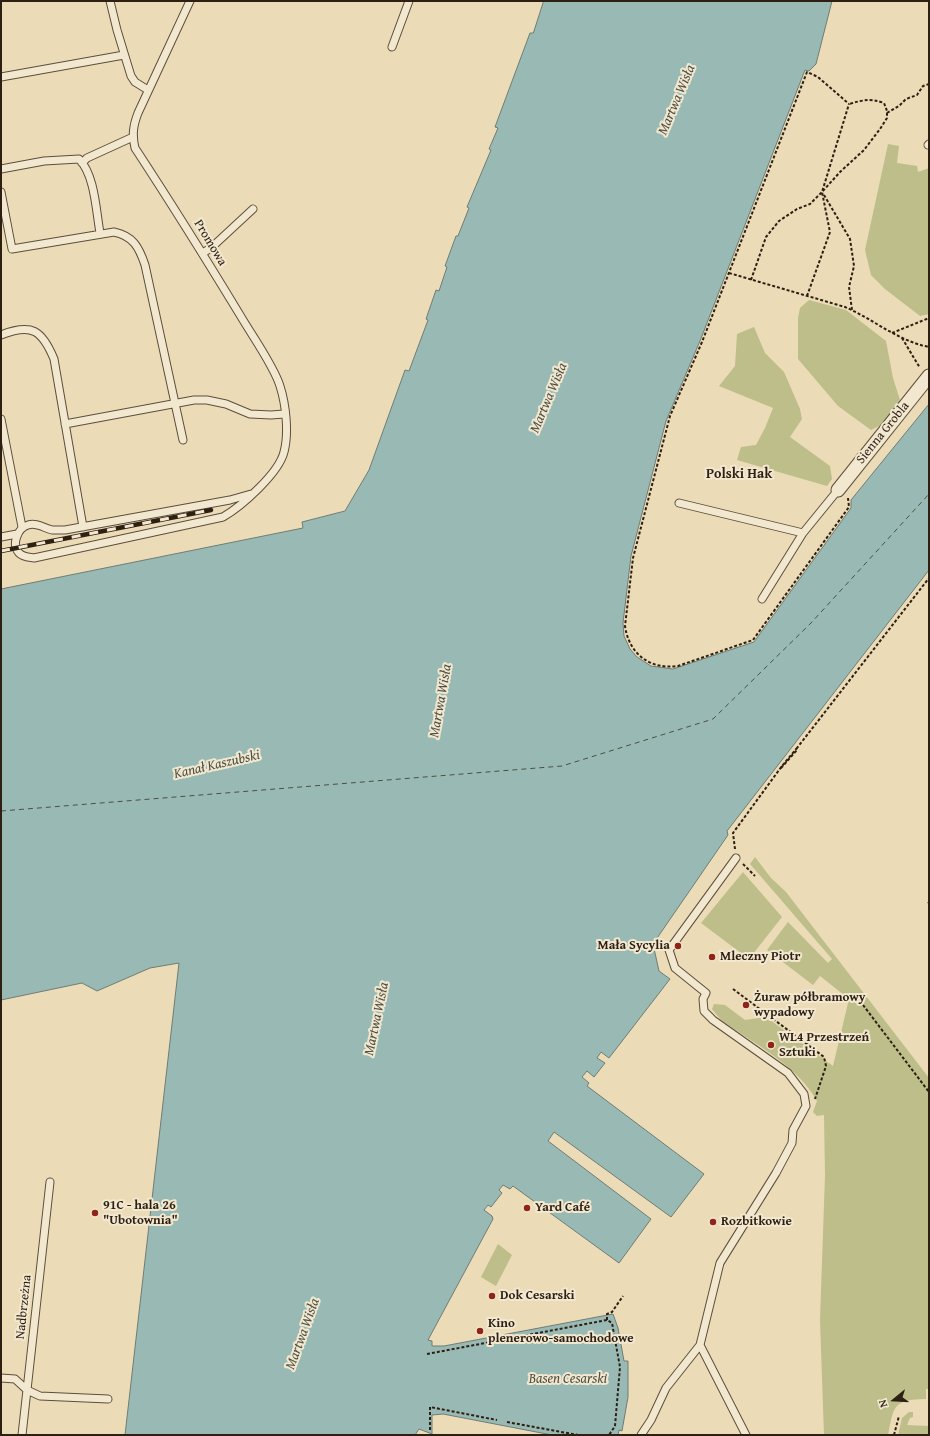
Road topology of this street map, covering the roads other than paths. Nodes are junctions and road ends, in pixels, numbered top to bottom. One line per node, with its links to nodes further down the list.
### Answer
1 (110, 1): 5 (lane)
2 (190, 1): 7 (lane, Promowa)
3 (408, 1): 4 (lane)
4 (392, 46)
5 (124, 54): 6 (lane); 7 (lane)
6 (1, 77)
7 (148, 90): 8 (lane, Promowa)
8 (133, 137): 9 (lane); 14 (lane, Promowa)
9 (82, 163): 10 (lane); 13 (lane)
10 (1, 169)
11 (1, 192): 13 (lane)
12 (252, 209): 14 (lane)
13 (100, 233): 17 (lane)
14 (203, 253): 18 (lane, Promowa)
15 (1, 335): 20 (lane)
16 (928, 378): 23 (street, Sienna Grobla)
17 (176, 404): 18 (lane); 20 (lane); 21 (lane)
18 (284, 414): 22 (lane, Promowa)
19 (1, 419): 25 (lane)
20 (65, 424): 26 (lane)
21 (183, 440)
22 (250, 494): 26 (lane); 28 (lane, Promowa)
23 (843, 494): 27 (lane)
24 (680, 503): 27 (lane)
25 (22, 527): 26 (lane); 28 (lane)
26 (83, 527)
27 (803, 533): 30 (lane)
28 (17, 534): 29 (lane)
29 (1, 536)
30 (762, 599)
31 (736, 858): 33 (lane)
32 (50, 1182): 35 (lane, Nadbrzeżna)
33 (700, 1345): 38 (lane); 39 (lane)
34 (1, 1378): 35 (lane)
35 (27, 1390): 36 (lane); 37 (lane, Nadbrzeżna)
36 (108, 1399)
37 (22, 1435)
38 (641, 1435)
39 (746, 1435)

